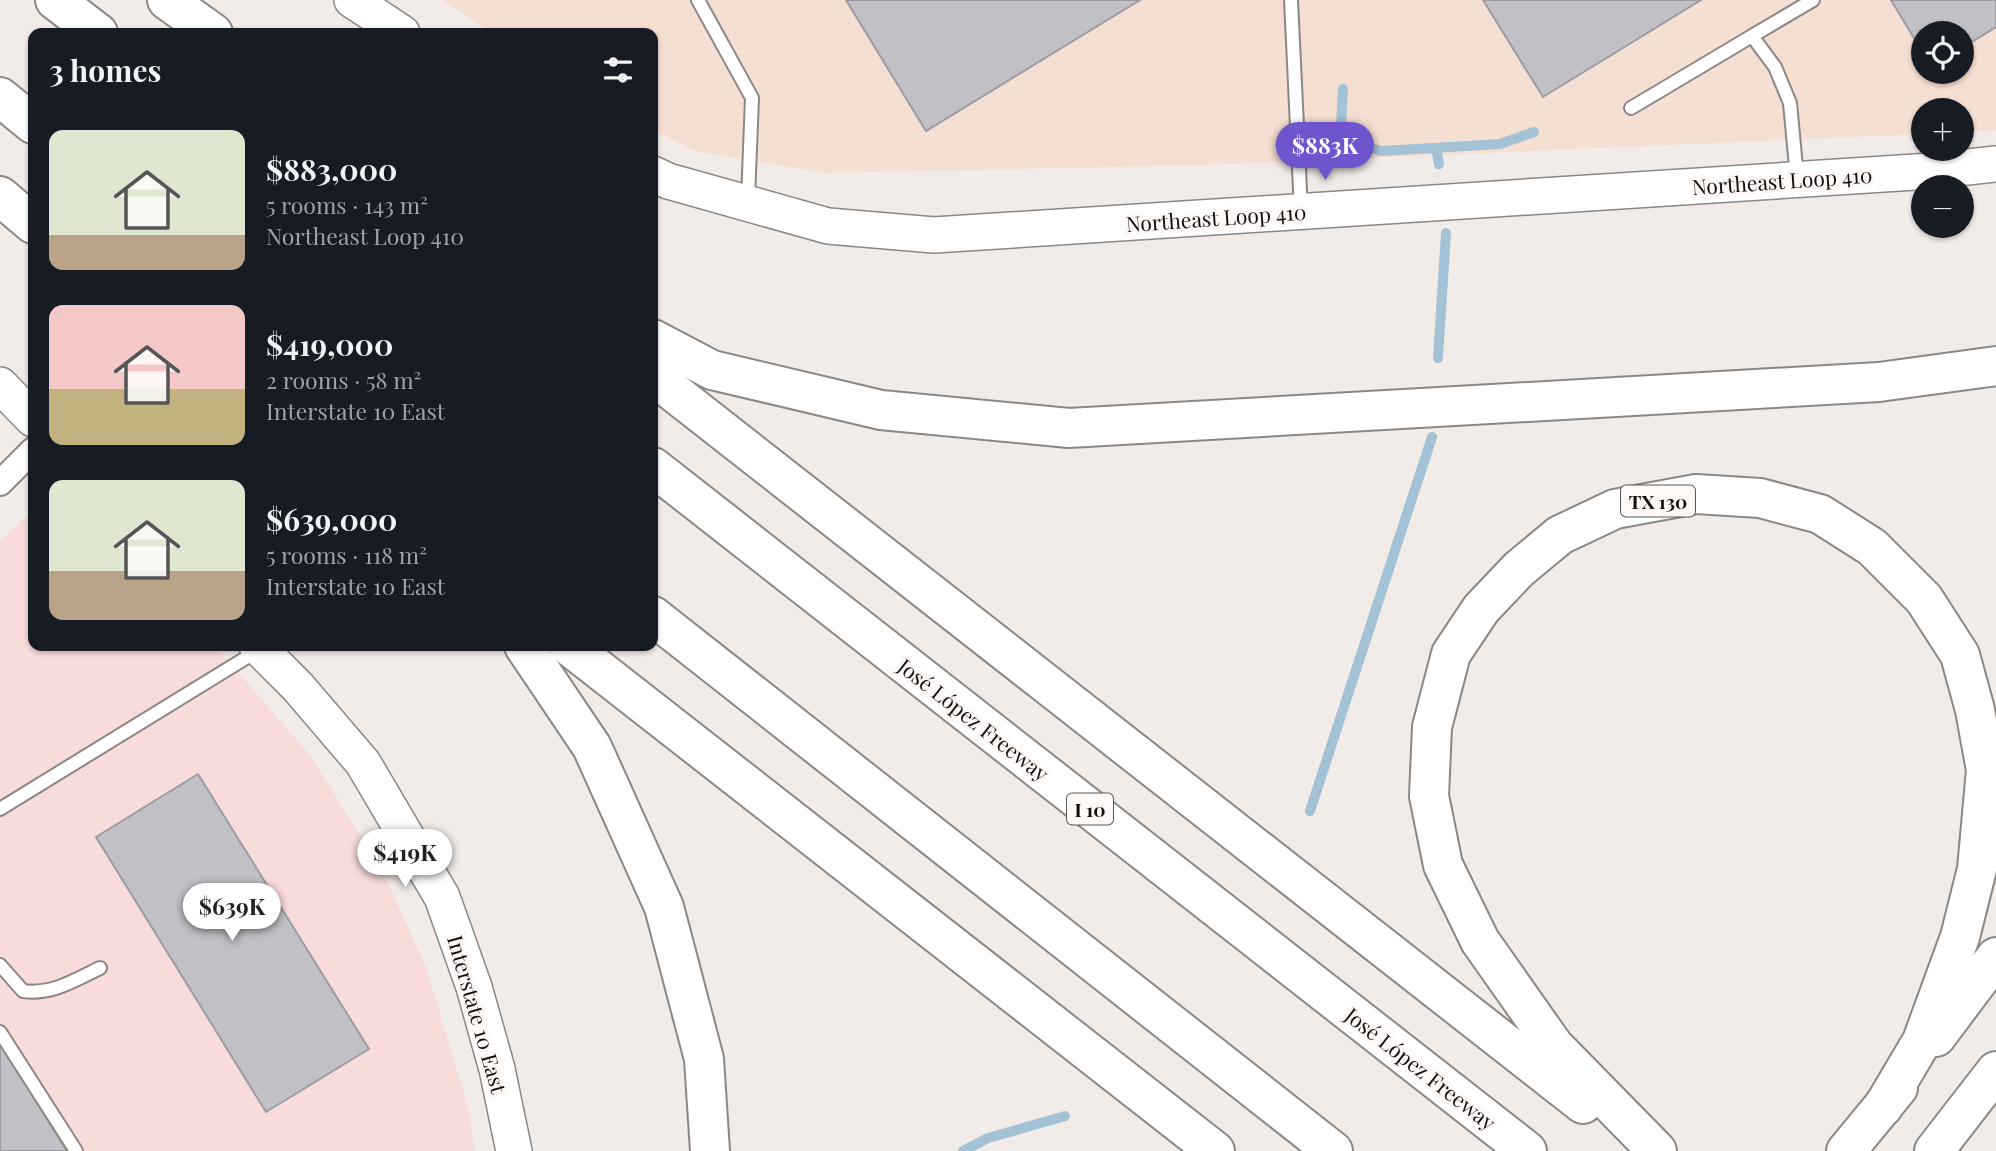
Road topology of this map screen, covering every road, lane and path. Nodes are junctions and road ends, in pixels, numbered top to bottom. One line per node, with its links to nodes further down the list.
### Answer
1 (55, 0): 7 (highway)
2 (167, 0): 8 (highway)
3 (352, 0): 9 (main road)
4 (698, 0): 18 (lane)
5 (1291, 0): 19 (lane)
6 (1813, 0): 10 (lane)
7 (91, 28)
8 (206, 28)
9 (394, 28)
10 (1752, 36): 12 (lane); 16 (lane)
11 (0, 97): 13 (highway)
12 (1631, 108)
13 (28, 120)
14 (1996, 164): 16 (main road, Northeast Loop 410)
15 (658, 176): 18 (main road, Northeast Loop 410)
16 (1797, 178): 19 (main road, Northeast Loop 410)
17 (0, 196): 20 (highway)
18 (748, 203): 19 (main road, Northeast Loop 410)
19 (1301, 211)
20 (28, 220)
21 (658, 342): 22 (highway)
22 (1996, 366)
23 (658, 380): 47 (highway)
24 (0, 386): 25 (main road)
25 (28, 414)
26 (28, 455): 28 (street)
27 (658, 471): 46 (highway, José López Freeway / I 10)
28 (0, 483)
29 (658, 620): 45 (highway)
30 (253, 651): 34 (lane)
31 (263, 651): 42 (main road, Interstate 10 East)
32 (527, 651): 43 (highway)
33 (575, 651): 44 (highway)
34 (0, 810)
35 (1996, 957): 40 (highway)
36 (0, 965): 37 (lane)
37 (100, 968)
38 (0, 1032): 41 (lane)
39 (1996, 1071): 50 (highway)
40 (1884, 1107): 48 (highway, TX 130); 49 (highway, TX 130)
41 (76, 1151)
42 (514, 1151)
43 (710, 1151)
44 (1215, 1151)
45 (1333, 1151)
46 (1527, 1151)
47 (1642, 1151)
48 (1657, 1151)
49 (1846, 1151)
50 (1934, 1151)

